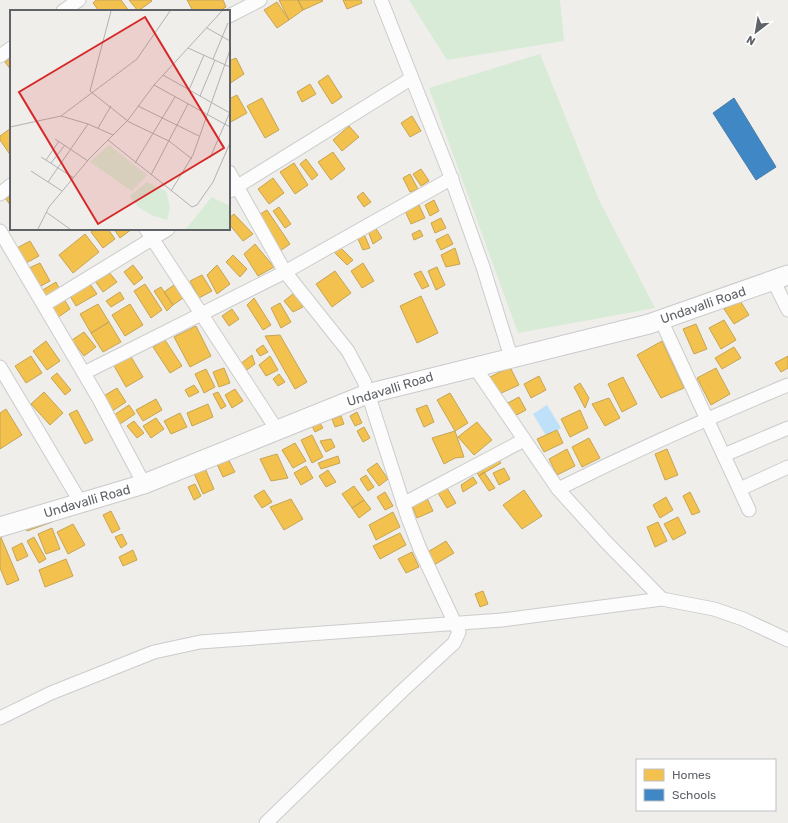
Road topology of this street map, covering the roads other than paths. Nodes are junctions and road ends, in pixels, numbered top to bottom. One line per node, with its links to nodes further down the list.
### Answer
1 (79, 0): 4 (street)
2 (260, 0): 5 (street)
3 (381, 0): 8 (street)
4 (64, 10)
5 (230, 15)
6 (10, 49): 7 (street)
7 (0, 56)
8 (412, 78): 10 (street); 12 (street)
9 (230, 176): 12 (street)
10 (452, 178): 17 (street); 23 (street)
11 (10, 186): 13 (street)
12 (233, 189): 17 (street)
13 (0, 194)
14 (164, 230): 16 (street)
15 (0, 231): 19 (street)
16 (149, 234): 19 (street); 21 (street)
17 (285, 272): 21 (street); 28 (street)
18 (781, 277): 20 (street); 22 (main road, Undavalli Road)
19 (44, 306): 26 (street)
20 (788, 310)
21 (200, 313): 26 (street); 31 (street)
22 (661, 320): 23 (main road, Undavalli Road); 29 (street)
23 (511, 357): 25 (main road, Undavalli Road)
24 (0, 366): 38 (street)
25 (474, 366): 28 (main road, Undavalli Road); 32 (street)
26 (84, 373): 35 (street)
27 (788, 385): 29 (street)
28 (367, 394): 31 (main road, Undavalli Road); 39 (street)
29 (706, 418): 33 (street); 36 (street)
30 (788, 428): 33 (street)
31 (277, 430): 35 (main road, Undavalli Road)
32 (524, 440): 36 (street); 39 (street)
33 (724, 455): 37 (street)
34 (788, 467): 37 (street)
35 (144, 484): 38 (main road, Undavalli Road)
36 (558, 488): 42 (street)
37 (740, 489): 40 (street)
38 (81, 503): 41 (main road, Undavalli Road)
39 (403, 504): 43 (street)
40 (749, 510)
41 (0, 527)
42 (662, 599): 43 (street); 44 (street)
43 (454, 623): 45 (street); 46 (street)
44 (788, 640)
45 (0, 718)
46 (266, 823)

